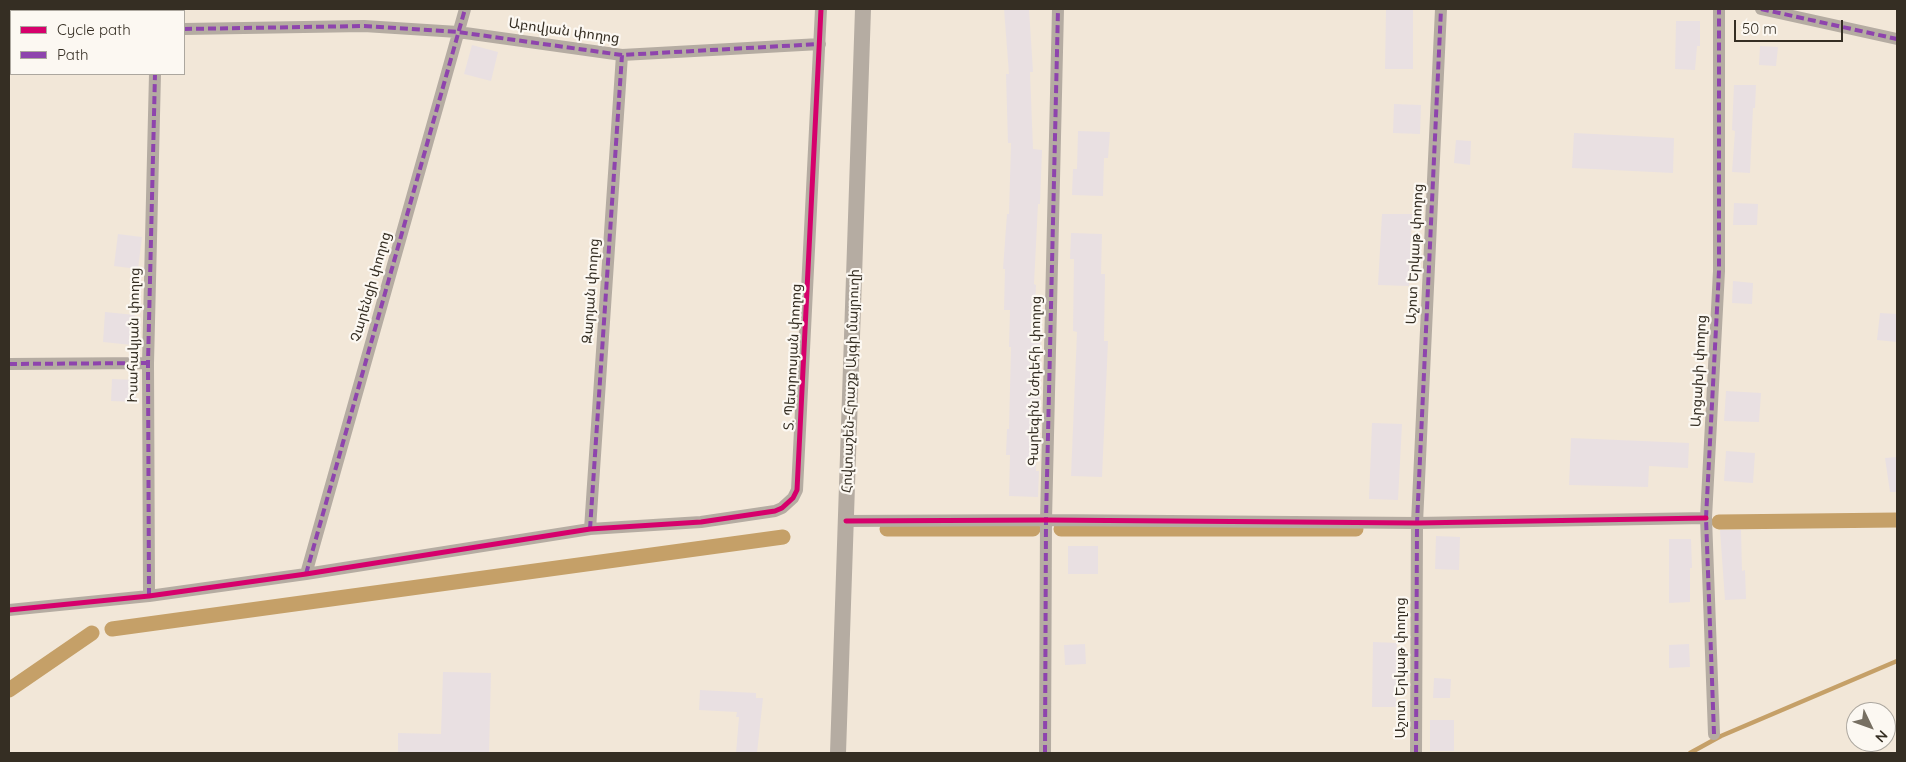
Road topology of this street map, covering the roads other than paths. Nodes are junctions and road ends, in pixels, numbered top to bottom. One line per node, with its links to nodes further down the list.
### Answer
1 (465, 9): 9 (street, Չարենցի փողոց)
2 (821, 9): 11 (street, Տ. Պետրոսյան փողոց)
3 (863, 9): 18 (street, Հովտաշեն-Հրաշք Այգի մայրուղի)
4 (1058, 9): 17 (street, Գարեգին Նժդեհի փողոց)
5 (1441, 9): 19 (street, Աշոտ Երկաթ փողոց)
6 (1719, 9): 16 (street, Արցախի փողոց)
7 (1761, 9): 10 (street)
8 (185, 29): 9 (street, Աբովյան փողոց)
9 (458, 32): 12 (street, Աբովյան փողոց); 21 (street, Չարենցի փողոց)
10 (1897, 39)
11 (820, 44): 12 (street, Աբովյան փողոց); 20 (street, Տ. Պետրոսյան փողոց)
12 (622, 55): 20 (street, Զարյան փողոց)
13 (155, 75): 14 (street, Իսահակյան փողոց)
14 (148, 363): 15 (street); 22 (street, Իսահակյան փողոց)
15 (9, 364)
16 (1706, 518): 19 (street); 24 (street, Արցախի փողոց)
17 (1046, 520): 18 (street); 19 (street); 26 (street, Գարեգին Նժդեհի փողոց)
18 (846, 521): 25 (street, Հովտաշեն-Հրաշք Այգի մայրուղի)
19 (1417, 522): 27 (street, Աշոտ Երկաթ փողոց)
20 (590, 529): 21 (street, Տ. Պետրոսյան փողոց)
21 (306, 574): 22 (street, Տ. Պետրոսյան փողոց)
22 (149, 596): 23 (street, Տ. Պետրոսյան փողոց)
23 (9, 610)
24 (1714, 734)
25 (838, 753)
26 (1045, 753)
27 (1416, 753)

